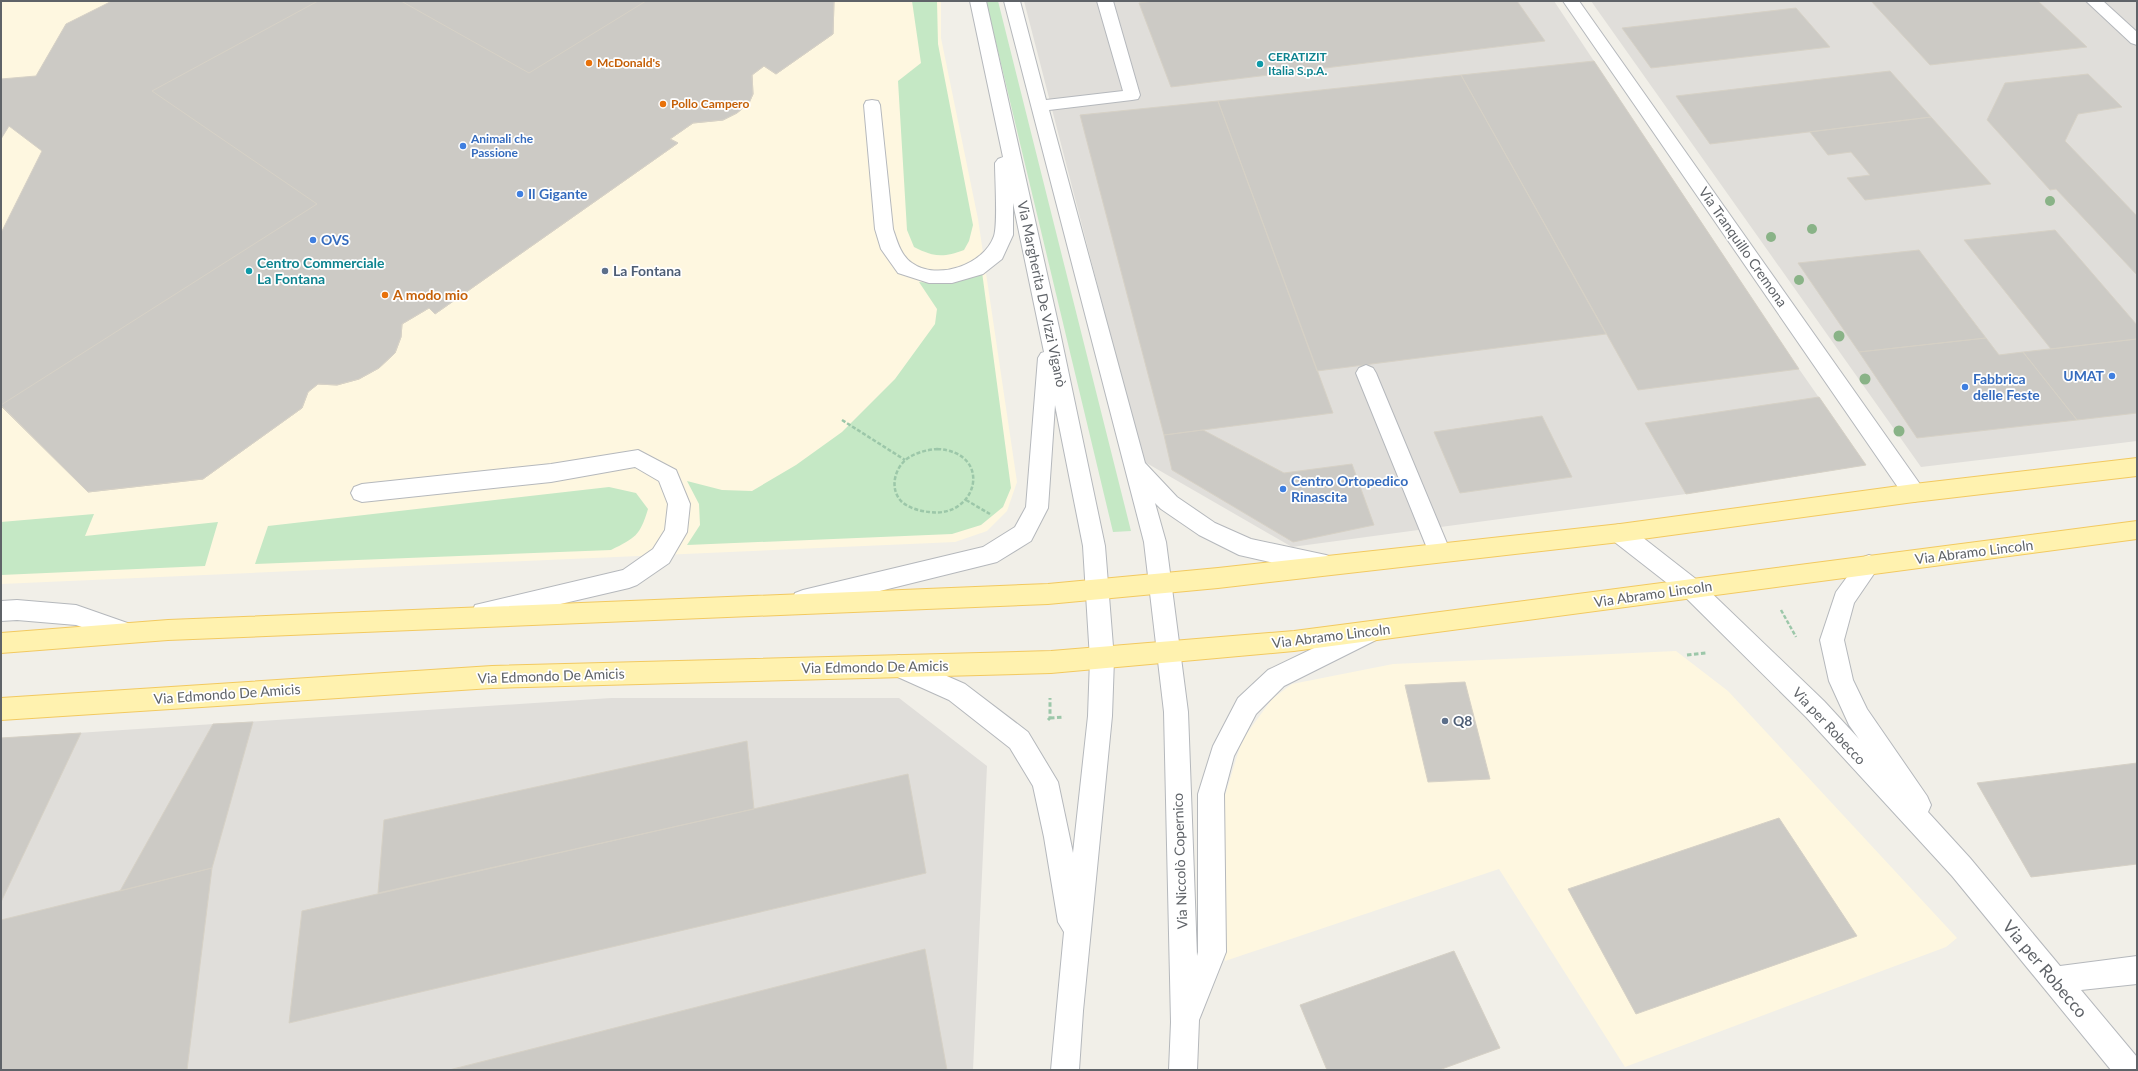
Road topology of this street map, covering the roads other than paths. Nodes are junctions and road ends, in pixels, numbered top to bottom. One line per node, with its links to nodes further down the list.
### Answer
1 (978, 1): 9 (street, Via Margherita De Vizzi Viganò)
2 (1012, 1): 8 (street)
3 (1105, 1): 8 (street)
4 (1571, 1): 15 (street, Via Tranquillo Cremona)
5 (2094, 1): 6 (street)
6 (2137, 40)
7 (872, 105): 9 (street)
8 (1039, 106): 12 (street)
9 (1005, 124): 10 (street, Via Margherita De Vizzi Viganò)
10 (1050, 332): 22 (street, Via Margherita De Vizzi Viganò); 24 (street)
11 (1366, 373): 18 (street)
12 (1134, 465): 20 (street); 21 (street)
13 (2137, 467): 15 (main road)
14 (362, 493): 26 (street)
15 (1914, 493): 17 (main road)
16 (2137, 530): 19 (main road, Via Abramo Lincoln)
17 (1620, 533): 18 (main road); 23 (street, Via per Robecco)
18 (1440, 553): 20 (main road)
19 (1869, 565): 23 (main road, Via Abramo Lincoln); 34 (street, Via per Robecco)
20 (1329, 566): 21 (main road)
21 (1159, 582): 22 (main road); 30 (street, Via Niccolò Copernico)
22 (1097, 589): 24 (main road); 31 (street, Via Margherita De Vizzi Viganò)
23 (1693, 590): 27 (main road, Via Abramo Lincoln); 34 (street, Via per Robecco)
24 (779, 605): 26 (main road)
25 (1, 611): 28 (street)
26 (457, 618): 28 (main road)
27 (1372, 631): 30 (main road, Via Abramo Lincoln); 38 (street)
28 (128, 633): 29 (main road)
29 (1, 643)
30 (1168, 652): 31 (main road, Via Abramo Lincoln); 38 (street, Via Niccolò Copernico)
31 (1102, 659): 32 (main road, Via Edmondo De Amicis); 35 (street)
32 (900, 666): 33 (main road, Via Edmondo De Amicis); 35 (street)
33 (1, 709)
34 (1961, 866): 37 (street, Via per Robecco)
35 (1075, 949): 39 (street)
36 (2137, 970): 37 (street)
37 (2054, 980): 41 (street, Via per Robecco)
38 (1185, 1022): 40 (street, Via Niccolò Copernico)
39 (1065, 1070)
40 (1183, 1070)
41 (2129, 1070)

